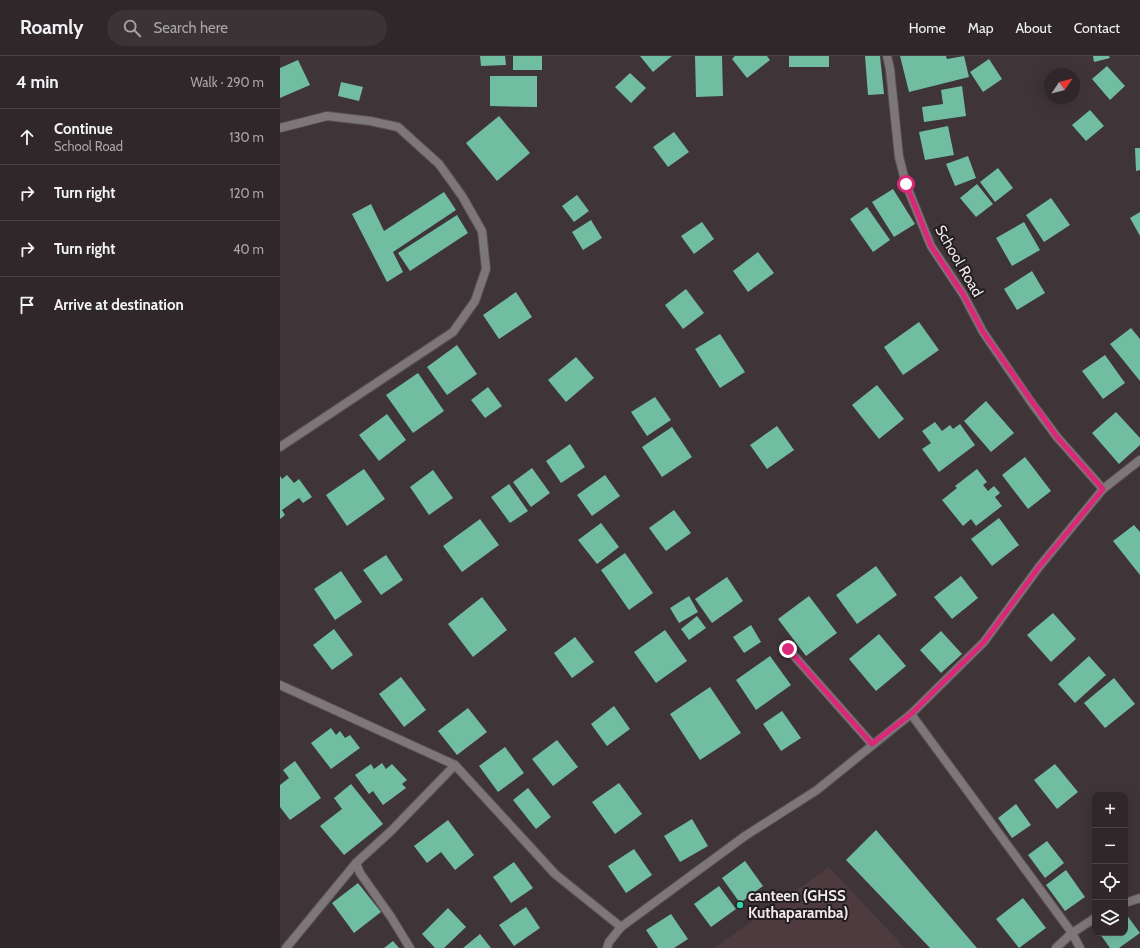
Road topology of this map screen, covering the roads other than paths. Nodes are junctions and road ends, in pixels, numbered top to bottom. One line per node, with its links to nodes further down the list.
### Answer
1 (887, 56): 5 (street, School Road)
2 (280, 128): 3 (street)
3 (280, 447)
4 (1140, 460): 5 (street)
5 (1103, 489): 8 (street)
6 (788, 649): 9 (street)
7 (280, 685): 10 (street)
8 (911, 714): 9 (street); 16 (street)
9 (872, 744): 15 (street)
10 (455, 765): 11 (street); 15 (street)
11 (356, 863): 17 (street); 18 (street)
12 (1140, 898): 13 (street)
13 (1128, 902)
14 (1092, 920): 16 (street)
15 (621, 927): 19 (street)
16 (1072, 933): 20 (street); 21 (street)
17 (286, 948)
18 (410, 948)
19 (607, 948)
20 (1056, 948)
21 (1080, 948)

